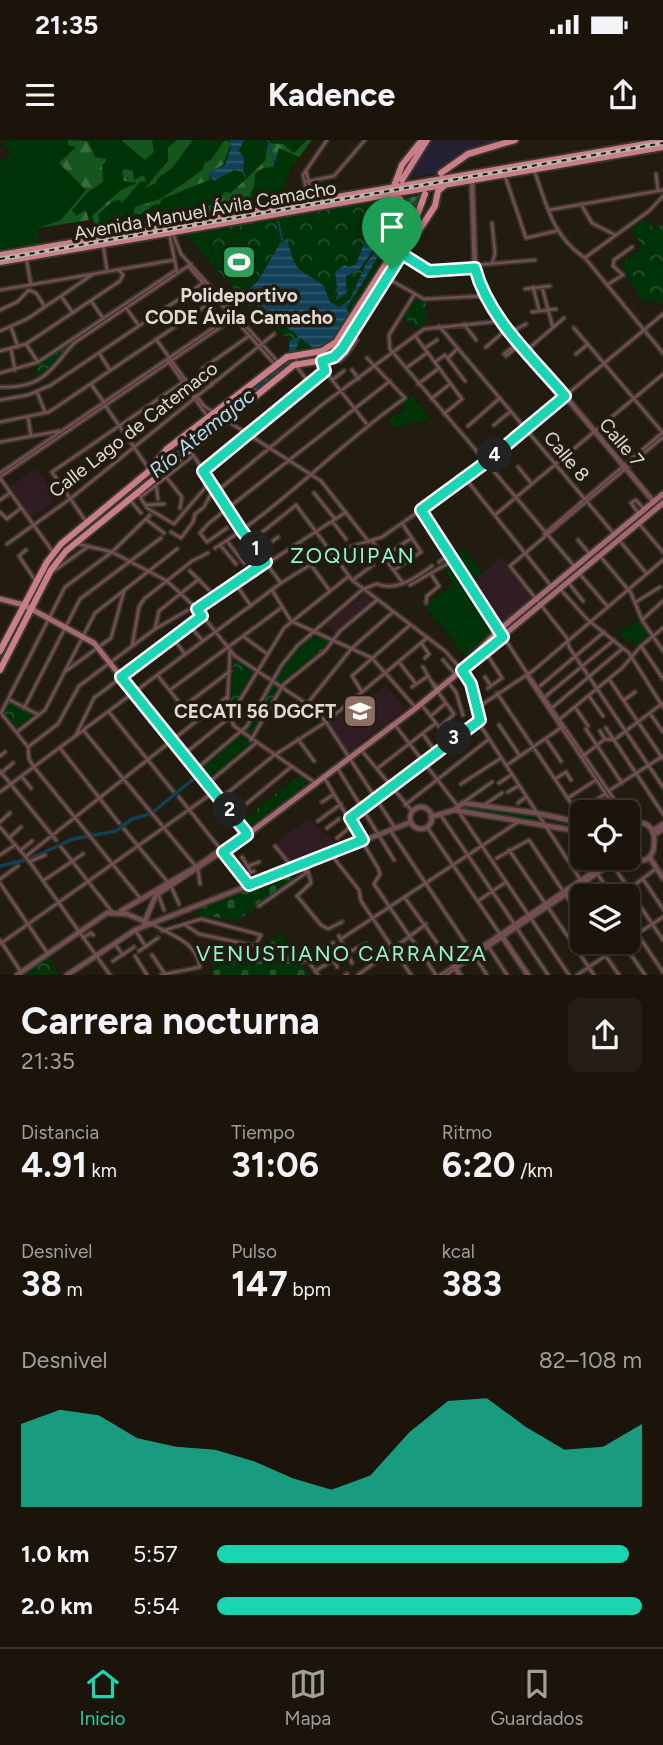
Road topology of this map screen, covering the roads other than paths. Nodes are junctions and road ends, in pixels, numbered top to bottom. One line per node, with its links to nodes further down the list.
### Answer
1 (327, 140): 15 (street)
2 (365, 140): 15 (street)
3 (424, 140): 14 (main road); 20 (main road)
4 (516, 140): 7 (main road)
5 (663, 141): 6 (main road, Avenida Manuel Ávila Camacho)
6 (640, 145): 8 (main road, Avenida Manuel Ávila Camacho); 9 (main road, Avenida Manuel Ávila Camacho)
7 (495, 146): 10 (main road); 13 (main road)
8 (663, 147)
9 (533, 166): 11 (main road, Avenida Manuel Ávila Camacho); 13 (main road, Avenida Manuel Ávila Camacho); 25 (street)
10 (441, 173)
11 (504, 174): 13 (main road, Avenida Manuel Ávila Camacho); 29 (street)
12 (656, 174): 19 (street)
13 (471, 179): 16 (main road, Avenida Manuel Ávila Camacho); 20 (main road, Avenida Manuel Ávila Camacho); 44 (street, Calle 7)
14 (402, 180)
15 (307, 181): 24 (street)
16 (447, 185): 18 (main road, Avenida Manuel Ávila Camacho); 35 (main road)
17 (377, 190): 20 (main road, Avenida Manuel Ávila Camacho); 22 (main road); 24 (main road, Avenida Manuel Ávila Camacho)
18 (427, 191): 20 (main road, Avenida Manuel Ávila Camacho); 26 (main road); 26 (main road)
19 (661, 191): 23 (street)
20 (396, 193): 22 (main road, Avenida Manuel Ávila Camacho); 46 (main road)
21 (663, 196): 30 (street)
22 (369, 198): 24 (main road, Avenida Manuel Ávila Camacho)
23 (581, 204): 25 (street); 30 (street)
24 (312, 205): 28 (main road, Avenida Manuel Ávila Camacho)
25 (548, 210): 29 (street)
26 (415, 215): 35 (main road)
27 (492, 223): 42 (street)
28 (170, 229): 31 (main road, Avenida Manuel Ávila Camacho); 33 (street); 34 (street)
29 (556, 231): 38 (street)
30 (615, 235): 38 (street)
31 (100, 242): 36 (main road, Avenida Manuel Ávila Camacho); 37 (main road, Avenida Manuel Ávila Camacho); 47 (street)
32 (632, 247): 54 (street)
33 (179, 251): 34 (street); 43 (street)
34 (173, 253): 39 (street)
35 (402, 254): 44 (street); 50 (main road)
36 (0, 255)
37 (26, 257): 41 (main road, Avenida Manuel Ávila Camacho); 53 (street)
38 (585, 258): 54 (street)
39 (174, 260): 45 (street); 48 (street)
40 (535, 260): 42 (street)
41 (0, 261)
42 (492, 264): 44 (street)
43 (189, 265): 48 (street); 51 (street); 79 (street)
44 (475, 267): 65 (street, Calle 7)
45 (117, 270): 47 (street); 67 (street)
46 (382, 270): 75 (main road); 118 (main road)
47 (107, 271): 49 (street)
48 (178, 271): 58 (street)
49 (95, 274): 52 (street); 64 (street)
50 (387, 278): 63 (street); 75 (main road)
51 (203, 283): 66 (street); 73 (street)
52 (38, 284): 53 (street); 62 (street)
53 (29, 285): 60 (street); 61 (street)
54 (607, 285): 93 (street)
55 (550, 286): 57 (street)
56 (533, 287): 57 (street); 59 (street); 74 (street)
57 (542, 287): 70 (street)
58 (150, 289): 69 (street); 81 (street)
59 (525, 289)
60 (0, 290)
61 (29, 290): 62 (street); 72 (street)
62 (36, 293): 68 (street)
63 (414, 295): 65 (street); 115 (street)
64 (61, 296): 68 (street); 77 (street)
65 (485, 296): 82 (street, Calle 7)
66 (216, 299): 79 (street); 89 (street)
67 (91, 301): 77 (street); 81 (street)
68 (45, 307): 88 (street)
69 (126, 308): 85 (street); 86 (street)
70 (548, 309): 71 (street); 74 (street); 91 (street)
71 (556, 309)
72 (0, 310)
73 (163, 310): 86 (street); 89 (street)
74 (539, 310): 76 (street)
75 (367, 311): 113 (main road)
76 (532, 312)
77 (73, 313): 102 (street)
78 (663, 314): 93 (street)
79 (233, 316): 96 (street); 105 (street); 123 (street)
80 (564, 318): 91 (street)
81 (103, 319): 85 (street)
82 (502, 321): 83 (street); 92 (street, Calle 7)
83 (464, 324): 87 (street); 100 (street)
84 (526, 324): 92 (street)
85 (95, 326): 104 (street); 110 (street)
86 (139, 326): 116 (street)
87 (439, 326): 97 (street); 108 (street, Calle 8)
88 (11, 327): 94 (street); 106 (street)
89 (174, 327): 98 (street)
90 (574, 328): 103 (street)
91 (552, 329): 111 (street)
92 (510, 330): 101 (street, Calle 7); 107 (street)
93 (644, 330): 117 (street); 128 (street)
94 (0, 331)
95 (274, 334): 105 (street, Calle Lago de Catemaco)
96 (249, 336): 105 (street); 152 (street)
97 (415, 336): 114 (street); 115 (street)
98 (156, 339): 123 (street); 134 (street)
99 (437, 340): 114 (street)
100 (476, 340)
101 (520, 343): 111 (street, Calle 7); 119 (street)
102 (26, 344): 106 (street); 126 (street)
103 (588, 344): 120 (street); 128 (street)
104 (63, 346): 110 (street); 126 (street)
105 (262, 346): 129 (street); 152 (street, Calle Lago de Catemaco)
106 (18, 347): 109 (street)
107 (486, 347)
108 (458, 348): 122 (street); 159 (street, Calle 8)
109 (11, 349): 112 (street); 136 (street)
110 (69, 349): 141 (street)
111 (527, 350): 158 (street, Calle 7)
112 (0, 351)
113 (345, 351): 124 (main road); 125 (street)
114 (426, 351): 127 (street); 132 (street)
115 (393, 352): 131 (street); 132 (street)
116 (99, 353): 134 (street); 151 (street)
117 (663, 353)
118 (294, 354): 129 (main road); 130 (street)
119 (505, 355)
120 (576, 355)
121 (367, 358): 131 (street)
122 (448, 358): 127 (street); 146 (street)
123 (169, 359): 144 (street); 164 (street)
124 (322, 361): 130 (main road); 137 (street)
125 (340, 361)
126 (38, 362): 136 (street)
127 (434, 362): 133 (street)
128 (604, 363): 158 (street); 160 (street)
129 (277, 364): 170 (main road)
130 (296, 364): 148 (street); 172 (main road)
131 (375, 366): 142 (street); 145 (street)
132 (406, 368): 149 (street)
133 (439, 368): 149 (street); 150 (street)
134 (110, 370): 147 (street)
135 (352, 370): 142 (street)
136 (15, 371): 139 (street)
137 (325, 371): 143 (street); 148 (street)
138 (344, 371): 143 (street)
139 (0, 373)
140 (663, 374): 160 (street)
141 (46, 375): 151 (street); 153 (street)
142 (359, 379): 156 (street)
143 (332, 380): 156 (street)
144 (184, 381): 161 (street); 177 (street)
145 (390, 381): 165 (street); 175 (street)
146 (465, 381)
147 (91, 384): 164 (street); 168 (street)
148 (310, 384): 184 (street)
149 (418, 384): 162 (street)
150 (450, 384): 162 (street); 169 (street)
151 (51, 385): 155 (street)
152 (212, 385): 161 (street, Calle Lago de Catemaco)
153 (19, 386): 154 (street); 157 (street)
154 (0, 387)
155 (37, 392): 157 (street); 168 (street)
156 (341, 392): 165 (street); 188 (street)
157 (21, 396): 163 (street)
158 (565, 396): 180 (street); 182 (street, Calle 7)
159 (500, 398): 166 (street, Calle 8); 178 (street)
160 (634, 398): 182 (street); 183 (street)
161 (196, 399): 170 (street); 173 (street); 187 (street, Calle Lago de Catemaco)
162 (431, 399): 169 (street)
163 (0, 400)
164 (104, 404): 167 (street); 177 (street)
165 (354, 408): 175 (street); 190 (street)
166 (511, 411): 176 (street); 180 (street, Calle 8)
167 (93, 412): 181 (street); 198 (street)
168 (46, 413): 171 (street)
169 (444, 414): 191 (street)
170 (217, 415): 172 (street); 173 (main road)
171 (28, 417): 174 (street); 185 (street)
172 (225, 420): 179 (main road); 184 (street)
173 (210, 421): 179 (street); 195 (main road)
174 (0, 422)
175 (367, 425): 197 (street)
176 (494, 425)
177 (120, 426): 187 (street); 210 (street)
178 (468, 426)
179 (215, 428): 189 (main road)
180 (526, 429): 191 (street); 192 (street, Calle 8)
181 (62, 430): 185 (street); 198 (street)
182 (594, 431): 192 (street); 194 (street, Calle 7)
183 (663, 433): 194 (street)
184 (248, 435): 188 (street); 196 (street)
185 (32, 436): 186 (street)
186 (0, 442)
187 (134, 446): 195 (street); 210 (street, Calle Lago de Catemaco)
188 (269, 448): 190 (street); 204 (street)
189 (192, 453): 196 (street); 199 (street); 208 (main road)
190 (289, 461): 197 (street); 220 (street)
191 (487, 462): 201 (street); 209 (street)
192 (555, 464): 202 (street); 213 (street, Calle 8)
193 (518, 467): 202 (street)
194 (625, 467): 213 (street); 215 (street, Calle 7)
195 (150, 470): 231 (main road)
196 (203, 471): 200 (street)
197 (309, 474): 223 (street); 238 (street)
198 (0, 476): 205 (street)
199 (166, 477): 203 (street); 219 (street)
200 (207, 478): 204 (street); 217 (street)
201 (465, 478): 221 (street); 227 (street)
202 (532, 484): 209 (street)
203 (156, 485): 208 (street); 212 (street)
204 (215, 490): 220 (street); 230 (street)
205 (10, 493): 214 (street); 218 (street)
206 (314, 493): 229 (street)
207 (663, 494): 215 (main road)
208 (139, 495): 211 (main road); 217 (street)
209 (516, 497): 227 (street); 241 (street)
210 (69, 499): 231 (street); 234 (street, Calle Lago de Catemaco)
211 (129, 499): 225 (street); 251 (main road)
212 (158, 499)
213 (585, 499): 241 (street); 243 (street, Calle 8)
214 (0, 500)
215 (658, 503): 224 (street); 233 (main road); 243 (main road)
216 (164, 504): 217 (street)
217 (145, 505)
218 (21, 508): 222 (street); 234 (street)
219 (180, 508)
220 (228, 510): 236 (street); 238 (street)
221 (421, 510): 232 (street); 265 (street)
222 (0, 512)
223 (346, 512): 229 (street); 250 (street)
224 (663, 512)
225 (141, 513)
226 (150, 515): 228 (street)
227 (495, 515): 264 (street)
228 (147, 520): 240 (street); 259 (street)
229 (334, 520): 237 (street); 246 (street)
230 (193, 522): 235 (street); 239 (street)
231 (86, 523): 258 (main road)
232 (402, 523): 245 (street); 250 (street)
233 (639, 523): 243 (main road); 262 (street)
234 (33, 525): 252 (street, Calle Lago de Catemaco); 258 (street)
235 (199, 526)
236 (227, 528)
237 (316, 530): 249 (street); 261 (street); 272 (street)
238 (242, 531): 248 (street); 249 (street)
239 (171, 532)
240 (164, 533)
241 (545, 534): 264 (street); 280 (street)
242 (278, 537): 260 (street)
243 (617, 537): 266 (main road); 267 (main road); 284 (street, Calle 8)
244 (161, 538): 271 (street)
245 (411, 538): 268 (street); 279 (street)
246 (345, 539)
247 (578, 540): 266 (street)
248 (226, 541): 253 (street); 274 (street)
249 (250, 542): 260 (street)
250 (371, 542): 261 (street); 268 (street)
251 (75, 543): 254 (street); 285 (main road)
252 (6, 544)
253 (220, 545): 255 (street); 275 (street)
254 (89, 546): 259 (street); 285 (street)
255 (215, 548)
256 (177, 549): 281 (street)
257 (26, 550): 290 (street)
258 (53, 552): 290 (main road)
259 (112, 552): 271 (street); 321 (street)
260 (258, 552): 272 (street)
261 (331, 552): 276 (street); 286 (street)
262 (663, 552)
263 (208, 553): 289 (street)
264 (524, 553): 296 (street); 312 (street)
265 (450, 555): 269 (street); 273 (street)
266 (590, 555): 280 (main road)
267 (600, 556): 280 (main road); 303 (street)
268 (384, 557): 279 (street)
269 (454, 560): 283 (street); 330 (street)
270 (663, 560): 284 (street)
271 (130, 561): 281 (street); 327 (street)
272 (266, 562): 292 (street); 293 (street)
273 (439, 562)
274 (244, 563)
275 (236, 564)
276 (310, 564): 293 (street); 304 (street)
277 (373, 565): 288 (street)
278 (432, 566): 283 (street)
279 (394, 570): 294 (street)
280 (577, 570): 291 (main road); 296 (main road); 315 (street)
281 (150, 571): 289 (street); 300 (street)
282 (190, 571): 287 (street)
283 (427, 573): 294 (street); 295 (street); 311 (street)
284 (647, 574): 303 (street)
285 (49, 575): 313 (main road)
286 (349, 576): 288 (street); 304 (street)
287 (199, 579): 301 (street); 305 (street)
288 (352, 580): 298 (street)
289 (167, 581): 305 (street); 345 (street)
290 (36, 582): 313 (main road)
291 (568, 582): 299 (main road); 308 (street)
292 (235, 583): 314 (street); 317 (street)
293 (281, 583): 302 (street)
294 (403, 583): 298 (street)
295 (410, 585)
296 (552, 587): 312 (main road)
297 (660, 587): 310 (street)
298 (363, 589): 307 (street); 332 (street)
299 (560, 589): 312 (main road); 324 (street)
300 (125, 590): 334 (street); 347 (street)
301 (209, 590)
302 (271, 590): 314 (street); 316 (street)
303 (628, 590): 310 (street); 315 (street)
304 (330, 591): 323 (street)
305 (182, 595): 317 (street); 329 (street)
306 (0, 599): 313 (main road)
307 (377, 600): 319 (street); 339 (street)
308 (583, 601)
309 (663, 601): 322 (street)
310 (635, 602): 322 (street)
311 (426, 603)
312 (538, 603): 330 (main road); 338 (main road); 342 (street)
313 (28, 606): 321 (main road); 350 (main road); 366 (main road)
314 (251, 606): 331 (street)
315 (608, 607): 324 (street)
316 (281, 608): 323 (street); 335 (street)
317 (197, 609): 320 (street)
318 (188, 610): 329 (street)
319 (393, 612): 326 (street); 348 (street)
320 (202, 616): 325 (street); 331 (street)
321 (50, 618): 327 (main road); 396 (street)
322 (642, 620): 336 (street)
323 (291, 621): 332 (street); 354 (street)
324 (591, 622): 333 (street); 342 (street)
325 (189, 625): 341 (street); 376 (street)
326 (410, 625): 337 (street); 358 (street)
327 (65, 626): 334 (main road); 404 (street)
328 (663, 628): 336 (street)
329 (155, 629): 345 (street)
330 (499, 630): 338 (street); 365 (main road)
331 (215, 632): 341 (street); 351 (street)
332 (312, 632): 339 (street); 380 (street)
333 (604, 632): 340 (street); 356 (street)
334 (83, 635): 347 (main road); 371 (street)
335 (243, 636): 351 (street); 354 (street)
336 (653, 636): 346 (street); 353 (street)
337 (428, 637): 344 (street); 365 (street)
338 (503, 637): 352 (main road); 370 (street)
339 (334, 640): 348 (street); 383 (street)
340 (614, 640): 349 (street); 363 (street)
341 (202, 641): 355 (street)
342 (568, 641): 356 (street); 370 (street)
343 (176, 642): 355 (street)
344 (421, 643): 359 (street); 361 (street)
345 (132, 646): 362 (street)
346 (641, 646): 357 (street); 379 (street)
347 (99, 648): 362 (main road); 371 (street)
348 (352, 648): 358 (street); 399 (street)
349 (623, 648): 357 (street); 375 (street)
350 (0, 649)
351 (228, 650): 367 (street); 368 (street); 388 (street)
352 (485, 651): 365 (main road); 377 (street)
353 (663, 651)
354 (266, 653): 368 (street)
355 (185, 654): 373 (street)
356 (576, 656): 363 (street); 385 (street)
357 (631, 657): 378 (street); 400 (street)
358 (372, 658): 369 (street); 389 (street)
359 (425, 658)
360 (443, 660): 372 (street)
361 (399, 661): 369 (street); 382 (street)
362 (110, 662): 376 (main road); 445 (street)
363 (583, 666): 375 (street); 395 (street)
364 (423, 667): 374 (street)
365 (461, 669): 372 (main road); 381 (main road); 405 (street)
366 (0, 670)
367 (231, 670): 393 (street); 402 (street)
368 (256, 670): 380 (street); 414 (street)
369 (387, 671): 389 (street); 401 (street)
370 (527, 672): 385 (street); 392 (street); 424 (street)
371 (64, 673): 410 (street)
372 (454, 673): 387 (main road)
373 (157, 675): 388 (street); 391 (street)
374 (428, 676): 382 (street); 387 (street)
375 (590, 676): 386 (street); 406 (street)
376 (121, 677): 391 (main road); 434 (street)
377 (485, 677)
378 (609, 679): 386 (street); 397 (street)
379 (663, 679)
380 (273, 681): 383 (street); 432 (street)
381 (448, 682): 387 (main road); 412 (street)
382 (416, 684): 384 (street)
383 (283, 685): 399 (street); 439 (street)
384 (412, 687)
385 (539, 687): 395 (street)
386 (598, 688): 394 (street); 430 (street)
387 (436, 689): 398 (street); 401 (main road)
388 (170, 691): 402 (street)
389 (362, 691): 417 (street)
390 (635, 692): 397 (street)
391 (133, 693): 407 (street); 441 (main road)
392 (497, 693): 405 (street); 446 (street)
393 (228, 696): 414 (street); 418 (street)
394 (589, 696): 403 (street); 413 (street)
395 (545, 697): 406 (street)
396 (8, 699): 404 (street); 408 (street)
397 (623, 700): 420 (street)
398 (446, 703): 411 (street); 423 (street)
399 (307, 704): 417 (street)
400 (662, 705): 409 (street)
401 (417, 706): 419 (street); 421 (main road); 457 (main road)
402 (183, 707): 418 (street)
403 (575, 707): 415 (street); 444 (street)
404 (24, 708): 410 (street)
405 (477, 708): 416 (street)
406 (552, 708): 415 (street)
407 (108, 711): 426 (street); 460 (street)
408 (0, 712): 428 (street)
409 (650, 713): 420 (street); 431 (street)
410 (39, 715): 428 (street)
411 (432, 715)
412 (463, 715)
413 (603, 716)
414 (229, 718): 432 (street); 451 (street)
415 (561, 719): 424 (street)
416 (480, 720): 436 (street); 449 (street)
417 (326, 722): 435 (street); 457 (street)
418 (195, 723): 441 (street)
419 (436, 723): 429 (street); 433 (street)
420 (639, 724): 430 (street); 456 (street)
421 (395, 725): 443 (street); 448 (main road)
422 (499, 725): 454 (street)
423 (441, 726)
424 (563, 727): 437 (street); 455 (street)
425 (606, 728): 440 (street)
426 (83, 730): 434 (street); 476 (street)
427 (600, 731): 438 (street)
428 (17, 732): 445 (street)
429 (443, 732)
430 (626, 732): 440 (street); 464 (street)
431 (663, 732)
432 (240, 733): 439 (street); 470 (street)
433 (423, 733): 443 (street); 449 (street)
434 (76, 735): 447 (street)
435 (298, 739): 453 (street); 461 (street)
436 (489, 739): 458 (street); 477 (street)
437 (546, 739): 446 (street); 462 (street)
438 (605, 739): 440 (street); 444 (street)
439 (251, 740): 442 (street)
440 (614, 740): 472 (street)
441 (171, 742): 451 (main road); 460 (street)
442 (256, 743): 453 (street); 485 (street)
443 (409, 743): 459 (street); 469 (street)
444 (597, 745): 455 (street); 483 (street)
445 (28, 747): 466 (street)
446 (533, 747): 454 (street); 478 (street)
447 (59, 748): 466 (street); 501 (street)
448 (362, 751): 457 (main road); 469 (street)
449 (435, 751): 459 (street)
450 (5, 752): 452 (street)
451 (183, 755): 470 (main road)
452 (0, 756)
453 (273, 756): 467 (street); 504 (street)
454 (520, 756): 465 (street)
455 (582, 756): 480 (street); 496 (street)
456 (663, 757): 464 (street)
457 (350, 758): 468 (main road); 475 (main road); 502 (street)
458 (501, 758): 465 (street); 487 (street)
459 (423, 760): 477 (street); 489 (street)
460 (148, 761): 476 (street); 492 (street)
461 (314, 761)
462 (561, 761)
463 (13, 763): 471 (street)
464 (649, 765): 472 (street); 490 (street)
465 (505, 766): 473 (street)
466 (34, 767): 474 (street); 523 (street)
467 (291, 767): 486 (street); 522 (street)
468 (338, 769): 475 (main road); 514 (street)
469 (376, 769): 489 (street)
470 (195, 770): 485 (main road)
471 (1, 773): 484 (street)
472 (636, 774): 483 (street); 521 (street)
473 (511, 775): 482 (street); 488 (street)
474 (22, 776): 484 (street); 491 (street)
475 (324, 778): 486 (main road); 498 (street)
476 (124, 779): 501 (street); 541 (street)
477 (437, 779): 512 (street); 515 (street)
478 (555, 779): 479 (street); 503 (street)
479 (571, 780)
480 (596, 780): 496 (street); 503 (street)
481 (492, 782): 509 (street)
482 (499, 783)
483 (622, 783): 496 (street)
484 (11, 784): 493 (street); 551 (street)
485 (207, 784): 494 (main road)
486 (316, 784): 549 (main road)
487 (461, 784)
488 (518, 786): 495 (street); 500 (street)
489 (390, 787): 502 (street); 512 (street)
490 (663, 787)
491 (31, 788)
492 (173, 791)
493 (0, 792)
494 (214, 792): 504 (main road); 516 (street)
495 (508, 792)
496 (607, 792): 505 (street); 506 (street)
497 (502, 793): 513 (street)
498 (334, 794): 508 (street); 511 (street)
499 (178, 797): 516 (street)
500 (526, 797): 510 (street); 519 (street)
501 (100, 798): 523 (street); 532 (street)
502 (376, 798): 514 (street); 545 (street)
503 (568, 798): 507 (street)
504 (220, 799): 522 (main road)
505 (595, 800)
506 (613, 800)
507 (570, 801)
508 (322, 802)
509 (463, 803): 513 (street); 515 (street)
510 (519, 803)
511 (341, 804): 524 (street); 526 (street)
512 (405, 805): 517 (street)
513 (483, 806): 519 (street)
514 (363, 808): 526 (street); 550 (street)
515 (457, 809): 520 (street); 528 (street); 561 (street)
516 (188, 810): 541 (street); 564 (street)
517 (412, 811): 525 (street); 533 (street)
518 (10, 813): 531 (street)
519 (536, 813): 529 (street); 534 (street)
520 (440, 814): 525 (street); 569 (street)
521 (663, 814)
522 (233, 815): 549 (main road)
523 (76, 817): 551 (street); 579 (street)
524 (324, 817): 530 (street); 537 (street)
525 (431, 817): 542 (street)
526 (350, 818): 535 (street)
527 (339, 819): 537 (street)
528 (521, 820): 534 (street); 561 (street)
529 (570, 820)
530 (318, 821)
531 (0, 822)
532 (119, 822)
533 (411, 822): 542 (street); 545 (street)
534 (543, 823): 546 (street); 596 (street)
535 (354, 824): 553 (street); 555 (street)
536 (663, 824): 548 (street)
537 (331, 825): 543 (street)
538 (640, 826): 548 (street)
539 (0, 827): 552 (street)
540 (21, 827): 552 (street)
541 (163, 827): 558 (street); 584 (street)
542 (427, 827): 580 (street)
543 (327, 828)
544 (124, 829): 558 (street)
545 (392, 829): 550 (street); 599 (street)
546 (570, 829)
547 (663, 829): 548 (street)
548 (655, 831): 571 (street)
549 (246, 834): 564 (street)
550 (377, 834): 555 (street); 574 (street)
551 (52, 836): 554 (street); 573 (street)
552 (9, 838): 557 (street)
553 (337, 838)
554 (56, 840)
555 (363, 840): 565 (street); 617 (street)
556 (32, 841): 562 (street)
557 (15, 845): 562 (street); 567 (street)
558 (137, 846): 579 (street); 603 (street)
559 (275, 846): 583 (street)
560 (61, 847): 576 (street)
561 (482, 847): 569 (street); 597 (street)
562 (20, 850): 573 (street)
563 (509, 850): 572 (street); 606 (street); 614 (street)
564 (221, 851): 584 (street); 590 (street)
565 (330, 853): 578 (street); 623 (street)
566 (83, 854): 576 (street)
567 (0, 855)
568 (45, 855): 573 (street)
569 (468, 856): 580 (street); 605 (street)
570 (242, 857): 582 (street)
571 (651, 857): 575 (street); 585 (street); 588 (street)
572 (497, 858)
573 (27, 860): 594 (street)
574 (394, 860)
575 (640, 860)
576 (72, 861): 594 (street); 595 (street)
577 (259, 862): 582 (street)
578 (304, 863): 583 (street); 615 (street); 625 (street)
579 (113, 864): 595 (street); 609 (street)
580 (454, 865): 599 (street); 610 (street)
581 (18, 866): 593 (street)
582 (248, 867): 590 (street)
583 (293, 867): 604 (street)
584 (197, 868): 598 (street); 603 (street)
585 (657, 869): 591 (street); 592 (street)
586 (598, 870): 596 (street)
587 (600, 870): 589 (street)
588 (663, 872)
589 (597, 873): 596 (street); 601 (street)
590 (242, 876): 604 (street)
591 (663, 878)
592 (643, 879): 602 (street); 619 (street)
593 (0, 881): 626 (street)
594 (43, 881): 611 (street)
595 (88, 881): 611 (street); 620 (street)
596 (582, 881): 600 (street); 606 (street)
597 (506, 882): 605 (street); 621 (street)
598 (200, 884)
599 (426, 884): 608 (street); 661 (street)
600 (584, 884)
601 (604, 884)
602 (636, 884)
603 (170, 885): 607 (street); 609 (street); 613 (street)
604 (249, 885): 627 (street)
605 (492, 891): 610 (street); 631 (street)
606 (564, 893): 612 (street); 614 (street)
607 (158, 894): 618 (street); 624 (street)
608 (405, 898): 617 (street); 629 (street)
609 (142, 900): 620 (street)
610 (478, 901): 639 (street)
611 (58, 902): 626 (street); 635 (street)
612 (570, 902)
613 (178, 904)
614 (547, 905): 621 (street); 671 (street)
615 (259, 906)
616 (640, 906): 630 (street)
617 (389, 908): 623 (street); 638 (street)
618 (164, 909)
619 (663, 909)
620 (115, 913): 624 (street); 635 (street)
621 (530, 916): 631 (street); 688 (street)
622 (663, 917): 630 (street)
623 (373, 919): 652 (street); 654 (street)
624 (145, 921): 627 (street); 632 (street)
625 (342, 922)
626 (28, 924): 644 (street); 655 (street)
627 (152, 924): 632 (street); 634 (street)
628 (184, 924): 628 (street); 634 (street)
629 (426, 924): 638 (street); 670 (street)
630 (652, 924): 636 (street); 643 (street)
631 (515, 926): 639 (street); 687 (street)
632 (142, 928): 633 (street)
633 (135, 930): 645 (street); 650 (street)
634 (162, 931): 675 (street)
635 (79, 933): 641 (street); 655 (street)
636 (640, 933)
637 (93, 935): 641 (street)
638 (409, 935): 652 (street); 681 (street)
639 (501, 935): 648 (street); 661 (street); 686 (street)
640 (640, 937): 672 (street)
641 (83, 938): 659 (street)
642 (158, 938): 650 (street)
643 (663, 939)
644 (1, 942): 673 (street)
645 (114, 943): 656 (street); 659 (street)
646 (333, 943): 651 (street)
647 (366, 944): 654 (street)
648 (488, 946): 661 (street); 685 (street)
649 (134, 947): 656 (street)
650 (146, 947): 653 (street)
651 (327, 947): 664 (street); 665 (street)
652 (392, 947): 679 (street); 680 (street)
653 (139, 951)
654 (347, 953): 668 (street)
655 (48, 954): 673 (street)
656 (123, 954): 666 (street)
657 (609, 954): 663 (street)
658 (632, 954): 692 (street)
659 (96, 955): 676 (street); 677 (street)
660 (152, 955): 675 (street)
661 (473, 955): 670 (street); 684 (street)
662 (135, 956): 678 (street)
663 (606, 956): 671 (street); 691 (street)
664 (307, 959): 667 (street); 674 (street)
665 (334, 960): 669 (street); 674 (street)
666 (113, 961)
667 (302, 962)
668 (352, 963)
669 (337, 967)
670 (455, 967): 681 (street); 682 (street); 683 (street)
671 (588, 967): 689 (street); 690 (street)
672 (663, 972)
673 (19, 973)
674 (316, 973)
675 (163, 974)
676 (67, 975)
677 (110, 975)
678 (147, 975)
679 (358, 975)
680 (411, 975)
681 (438, 975)
682 (446, 975)
683 (460, 975)
684 (487, 975)
685 (508, 975)
686 (528, 975)
687 (548, 975)
688 (569, 975)
689 (577, 975)
690 (594, 975)
691 (619, 975)
692 (645, 975)

